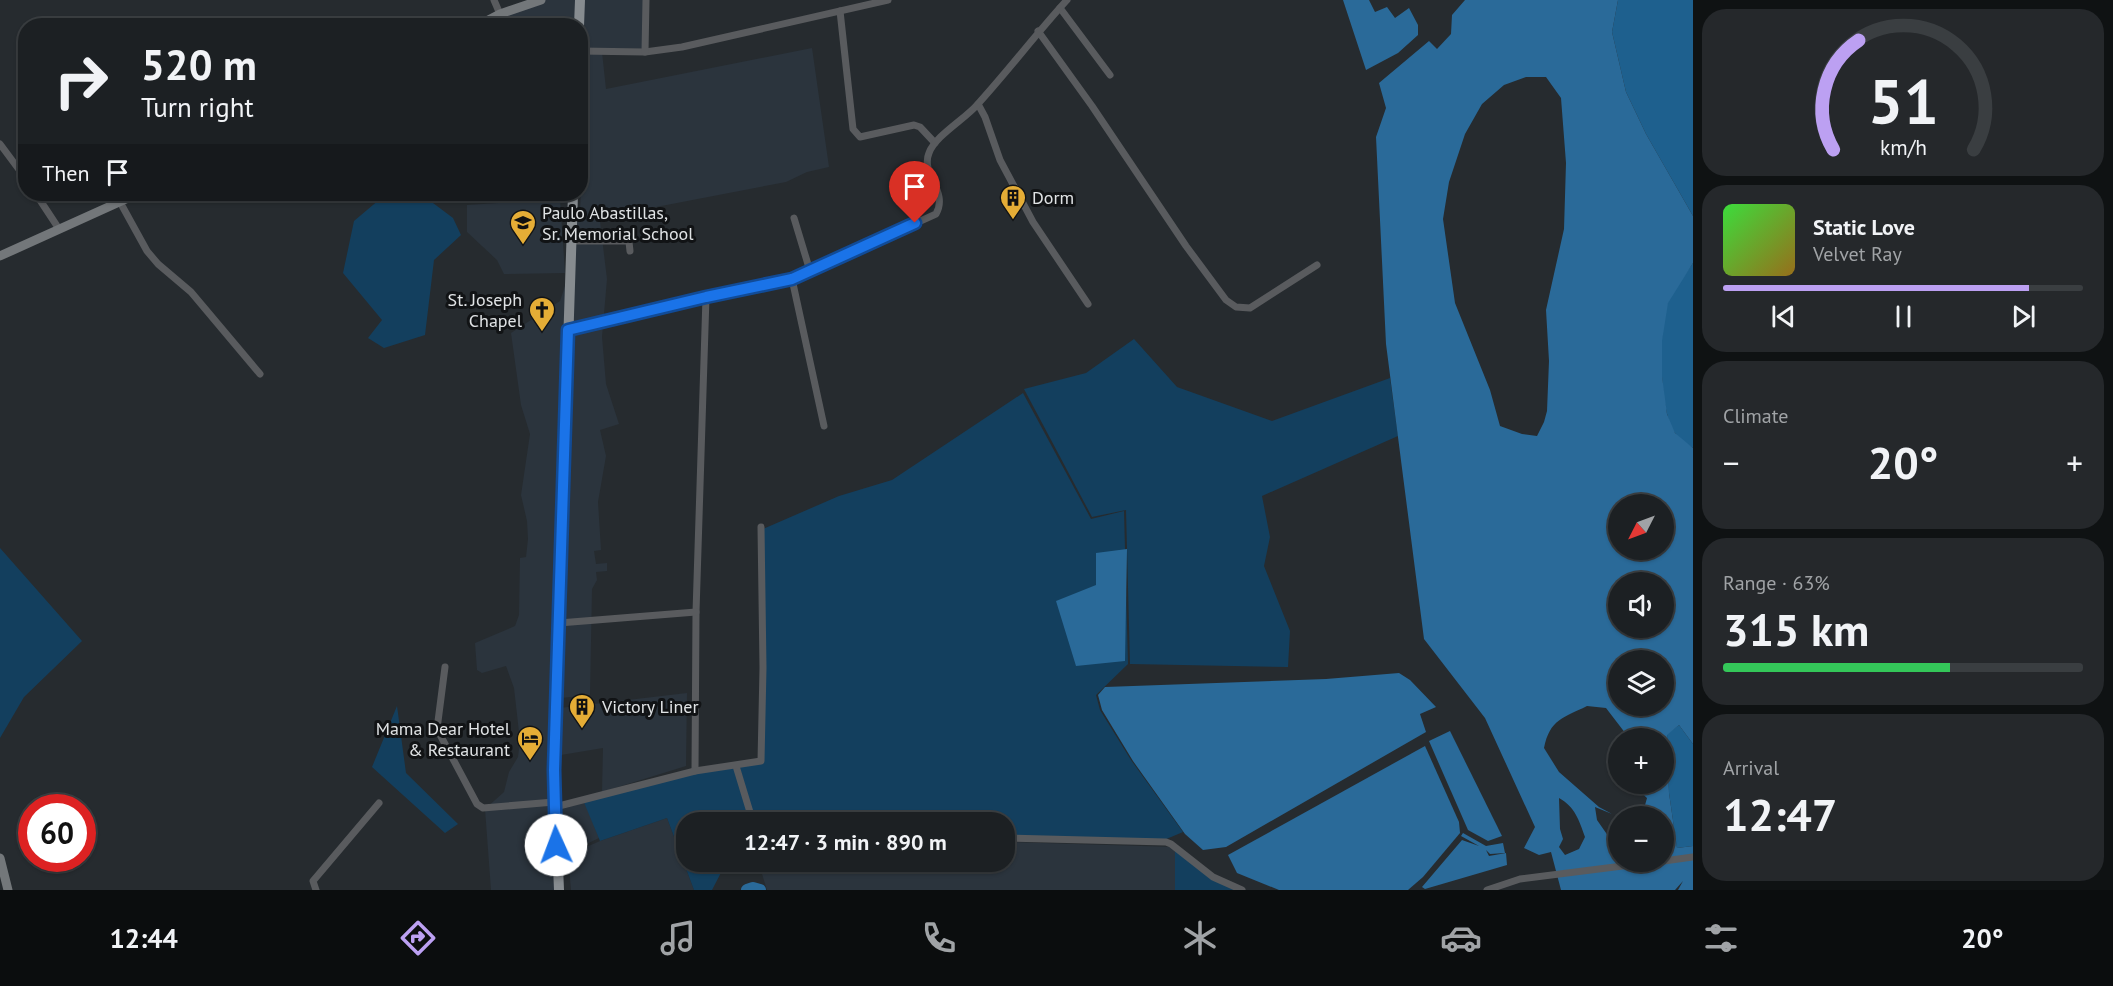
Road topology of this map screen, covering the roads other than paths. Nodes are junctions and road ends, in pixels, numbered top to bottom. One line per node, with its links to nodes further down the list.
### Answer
1 (494, 0): 9 (street)
2 (541, 0): 9 (main road)
3 (580, 0): 11 (main road)
4 (646, 0): 14 (street)
5 (888, 0): 8 (street)
6 (1067, 0): 7 (street)
7 (1060, 8): 12 (street); 15 (street)
8 (840, 11): 14 (street); 17 (street)
9 (500, 14): 10 (main road)
10 (492, 18)
11 (579, 18)
12 (1038, 31): 16 (street); 28 (street)
13 (588, 51): 14 (street)
14 (645, 52)
15 (1110, 75)
16 (978, 104): 17 (street); 32 (street)
17 (935, 143): 29 (street)
18 (0, 144): 19 (street)
19 (18, 168)
20 (41, 201): 24 (street)
21 (573, 201): 25 (main road)
22 (120, 202): 24 (main road); 34 (street)
23 (794, 218): 29 (street)
24 (59, 229): 27 (main road)
25 (571, 241): 26 (street); 33 (main road)
26 (630, 251)
27 (0, 256)
28 (1317, 265)
29 (810, 271): 30 (street)
30 (792, 279): 31 (street); 35 (street)
31 (706, 297): 33 (street); 37 (street)
32 (1088, 304)
33 (568, 330): 38 (main road)
34 (260, 374)
35 (824, 426)
36 (761, 527): 40 (street)
37 (696, 612): 38 (street); 41 (street)
38 (559, 623): 43 (main road)
39 (445, 667): 43 (street)
40 (736, 766): 41 (street); 44 (street)
41 (695, 771): 43 (street)
42 (379, 802): 51 (street)
43 (554, 804): 52 (main road)
44 (750, 812)
45 (1015, 838): 53 (street)
46 (1693, 857): 48 (street)
47 (0, 858): 50 (main road)
48 (1674, 860)
49 (1608, 868): 54 (street)
50 (8, 890)
51 (316, 890)
52 (559, 890)
53 (1242, 890)
54 (1487, 890)

